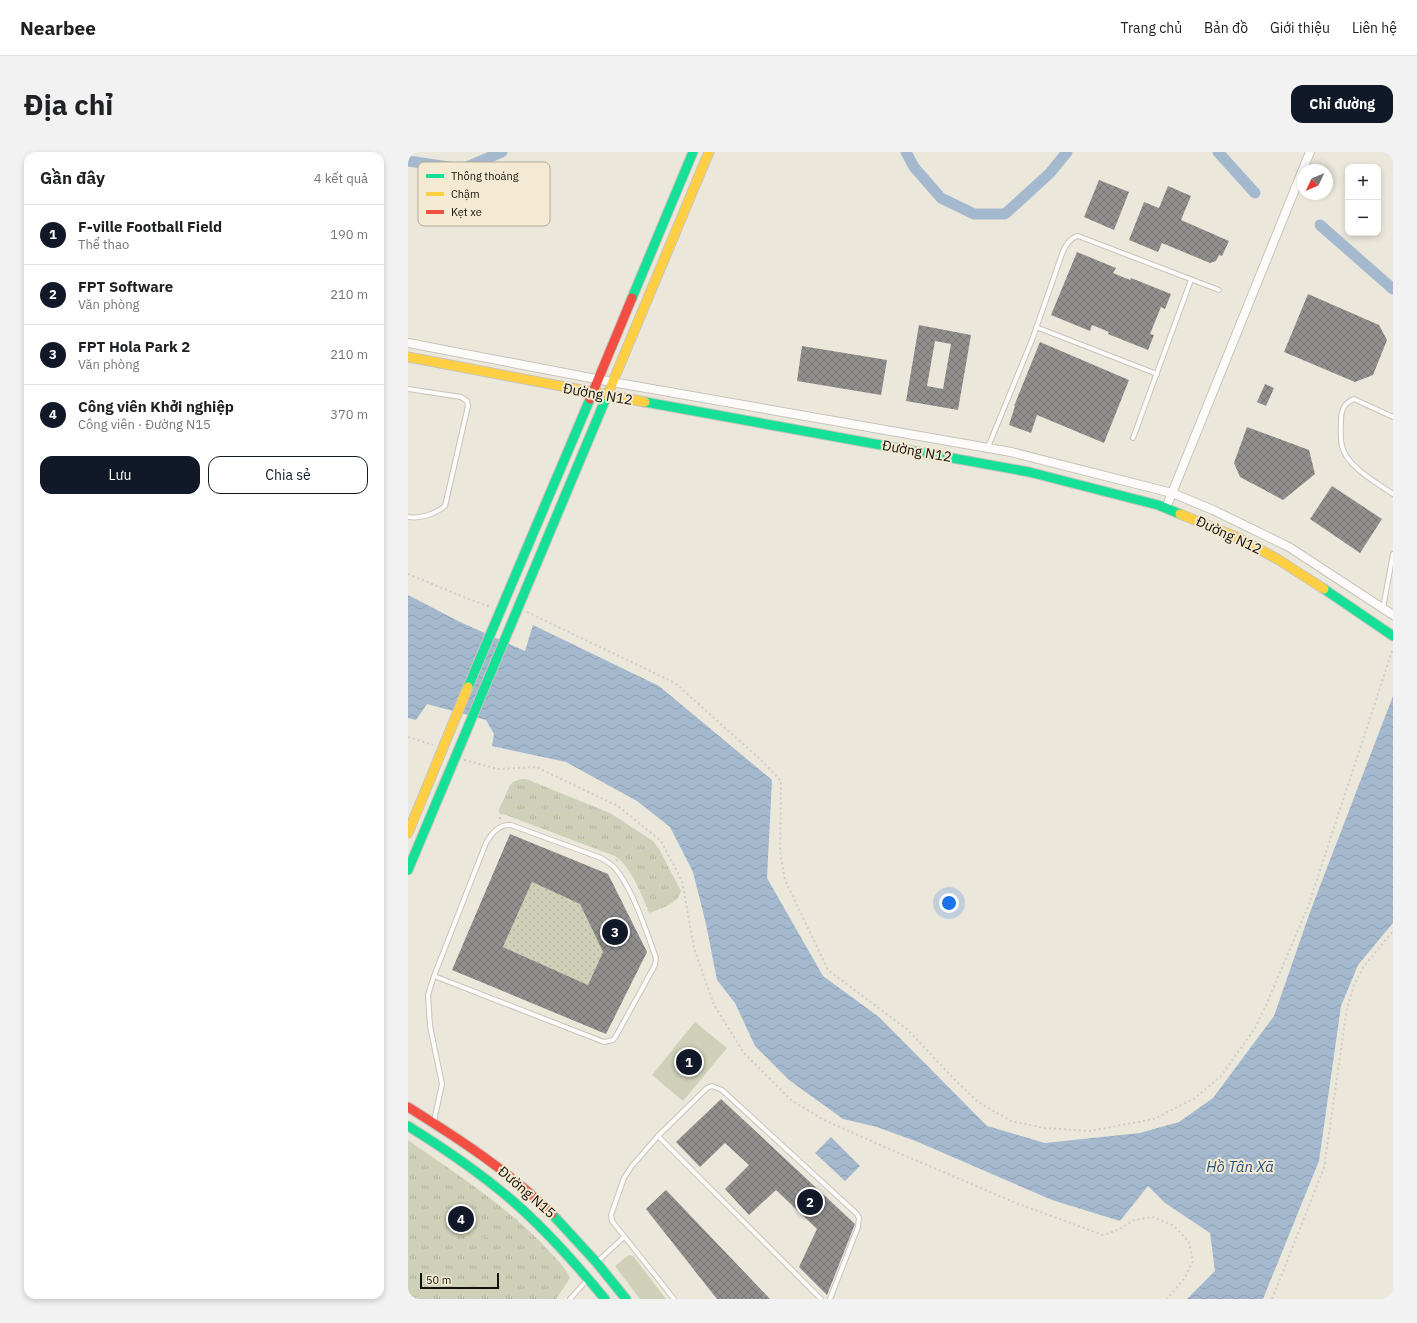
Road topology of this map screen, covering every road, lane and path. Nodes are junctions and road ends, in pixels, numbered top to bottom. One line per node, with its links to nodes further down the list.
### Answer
1 (694, 152): 10 (street)
2 (709, 152): 11 (street)
3 (1310, 152): 18 (street)
4 (1191, 280): 5 (lane); 6 (lane); 9 (lane)
5 (1219, 290)
6 (1036, 327): 9 (lane); 17 (lane)
7 (408, 343): 10 (street, Đường N12)
8 (408, 358): 13 (street, Đường N12)
9 (1157, 374): 16 (lane)
10 (598, 379): 11 (street, Đường N12); 13 (street)
11 (612, 382): 14 (street); 17 (street, Đường N12)
12 (408, 388): 21 (lane)
13 (593, 394): 14 (street, Đường N12); 25 (street)
14 (607, 396): 20 (street, Đường N12); 26 (street)
15 (1393, 417): 19 (lane)
16 (1133, 438)
17 (988, 448): 18 (street, Đường N12)
18 (1172, 493): 20 (street); 24 (street, Đường N12)
19 (1393, 494)
20 (1166, 508): 28 (street, Đường N12)
21 (408, 517)
22 (1393, 554): 24 (lane)
23 (408, 574): 25 (path)
24 (1383, 608): 27 (street, Đường N12)
25 (500, 610): 31 (street)
26 (517, 613): 29 (path); 32 (street)
27 (1393, 615)
28 (1393, 636)
29 (1393, 648)
30 (408, 737): 31 (path)
31 (444, 748): 38 (street)
32 (456, 756): 46 (street); 65 (path)
33 (504, 807): 34 (path); 37 (path); 43 (path)
34 (537, 808): 35 (path); 36 (path)
35 (575, 809): 39 (path); 40 (path)
36 (543, 822): 40 (path); 41 (path)
37 (502, 826): 41 (lane); 49 (lane)
38 (408, 833)
39 (610, 833): 40 (path); 42 (path)
40 (578, 834)
41 (539, 835): 45 (lane)
42 (630, 843): 44 (path); 45 (path)
43 (654, 848): 44 (path); 47 (path)
44 (645, 851): 47 (path)
45 (613, 866): 47 (lane)
46 (408, 870)
47 (639, 914): 49 (lane)
48 (1393, 931): 66 (path)
49 (434, 976): 51 (lane)
50 (408, 1108): 51 (street, Đường N15)
51 (434, 1124): 57 (street, Đường N15)
52 (408, 1126): 54 (street, Đường N15)
53 (658, 1136): 55 (lane); 63 (lane); 64 (lane)
54 (526, 1212): 56 (path); 58 (street, Đường N15)
55 (624, 1237): 57 (lane); 62 (lane)
56 (408, 1250)
57 (596, 1262): 61 (street, Đường N15)
58 (589, 1278): 59 (lane); 60 (street, Đường N15)
59 (570, 1299)
60 (605, 1299)
61 (626, 1299)
62 (674, 1299)
63 (821, 1299)
64 (830, 1299)
65 (1167, 1299)
66 (1272, 1299)

